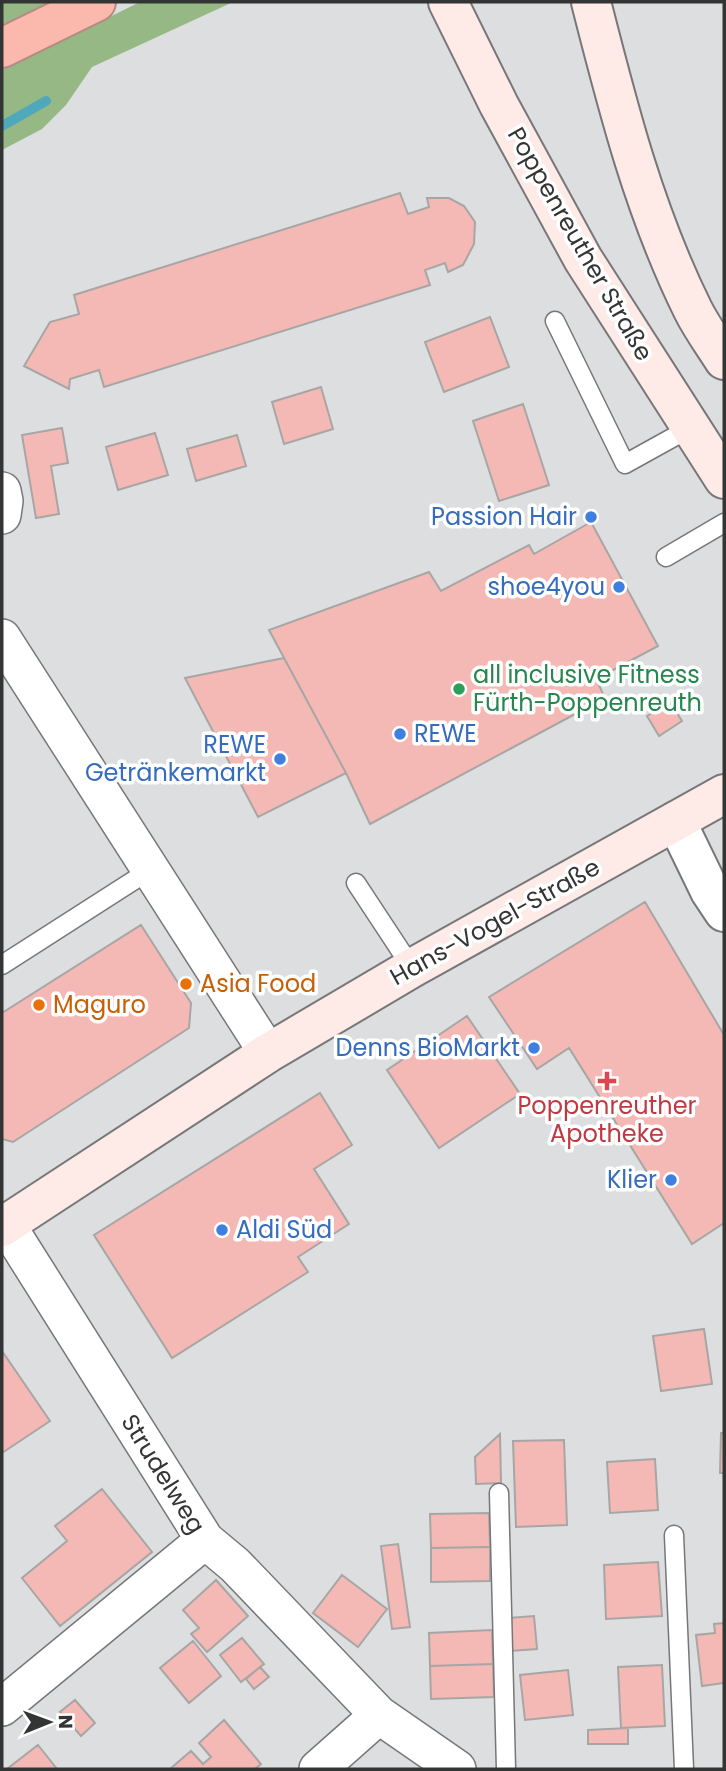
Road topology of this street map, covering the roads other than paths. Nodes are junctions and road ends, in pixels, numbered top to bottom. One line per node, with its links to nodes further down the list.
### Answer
1 (96, 2): 4 (highway)
2 (448, 2): 7 (main road, Poppenreuther Straße)
3 (591, 2): 6 (main road)
4 (2, 48)
5 (555, 321): 7 (lane)
6 (724, 360)
7 (690, 428): 8 (main road, Poppenreuther Straße)
8 (724, 479)
9 (2, 491): 10 (street)
10 (2, 515)
11 (724, 523): 12 (lane)
12 (666, 557)
13 (2, 638): 16 (street)
14 (724, 794): 15 (main road, Hans-Vogel-Straße)
15 (676, 821): 18 (street); 20 (main road, Hans-Vogel-Straße)
16 (150, 870): 19 (lane); 21 (street)
17 (356, 883): 20 (lane)
18 (724, 912)
19 (2, 965)
20 (412, 968): 21 (main road, Hans-Vogel-Straße)
21 (268, 1053): 22 (main road, Hans-Vogel-Straße)
22 (4, 1225): 25 (street, Strudelweg)
23 (499, 1493): 30 (lane)
24 (674, 1535): 31 (lane)
25 (205, 1540): 26 (street); 27 (street, Strudelweg)
26 (2, 1707)
27 (379, 1715): 28 (street); 29 (street, Strudelweg)
28 (318, 1769)
29 (457, 1769)
30 (506, 1769)
31 (684, 1769)

